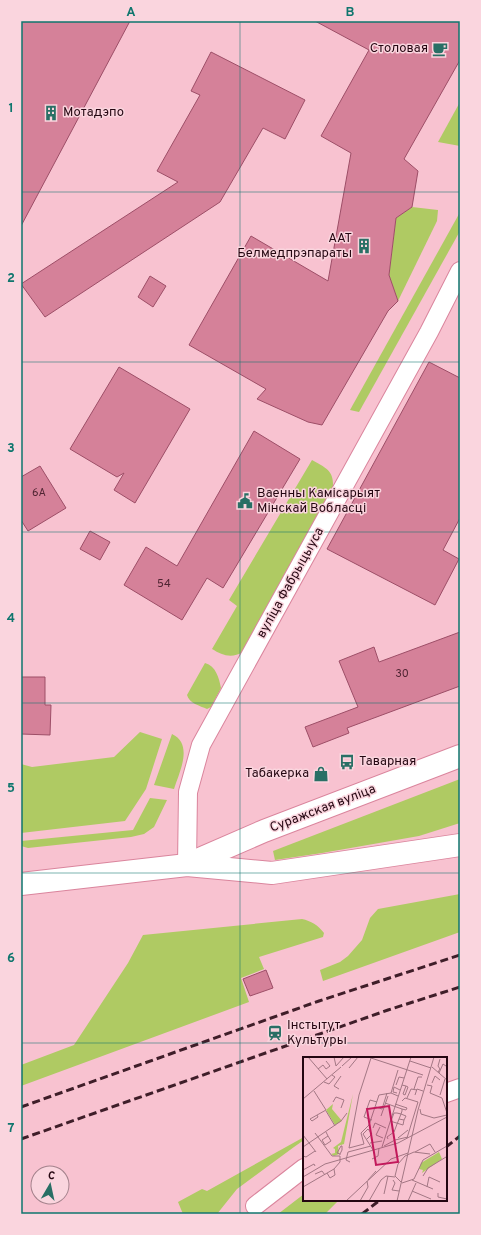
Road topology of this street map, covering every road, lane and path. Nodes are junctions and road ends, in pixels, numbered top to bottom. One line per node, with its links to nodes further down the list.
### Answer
1 (460, 271): 4 (street, вуліца Фабрыцыуса)
2 (460, 756): 4 (main road, Суражская вуліца)
3 (460, 845): 4 (main road, Суражская вуліца)
4 (187, 865): 5 (main road, Суражская вуліца)
5 (21, 884)
6 (460, 1088): 7 (street)
7 (447, 1093)
8 (303, 1169): 9 (street)
9 (255, 1206)

